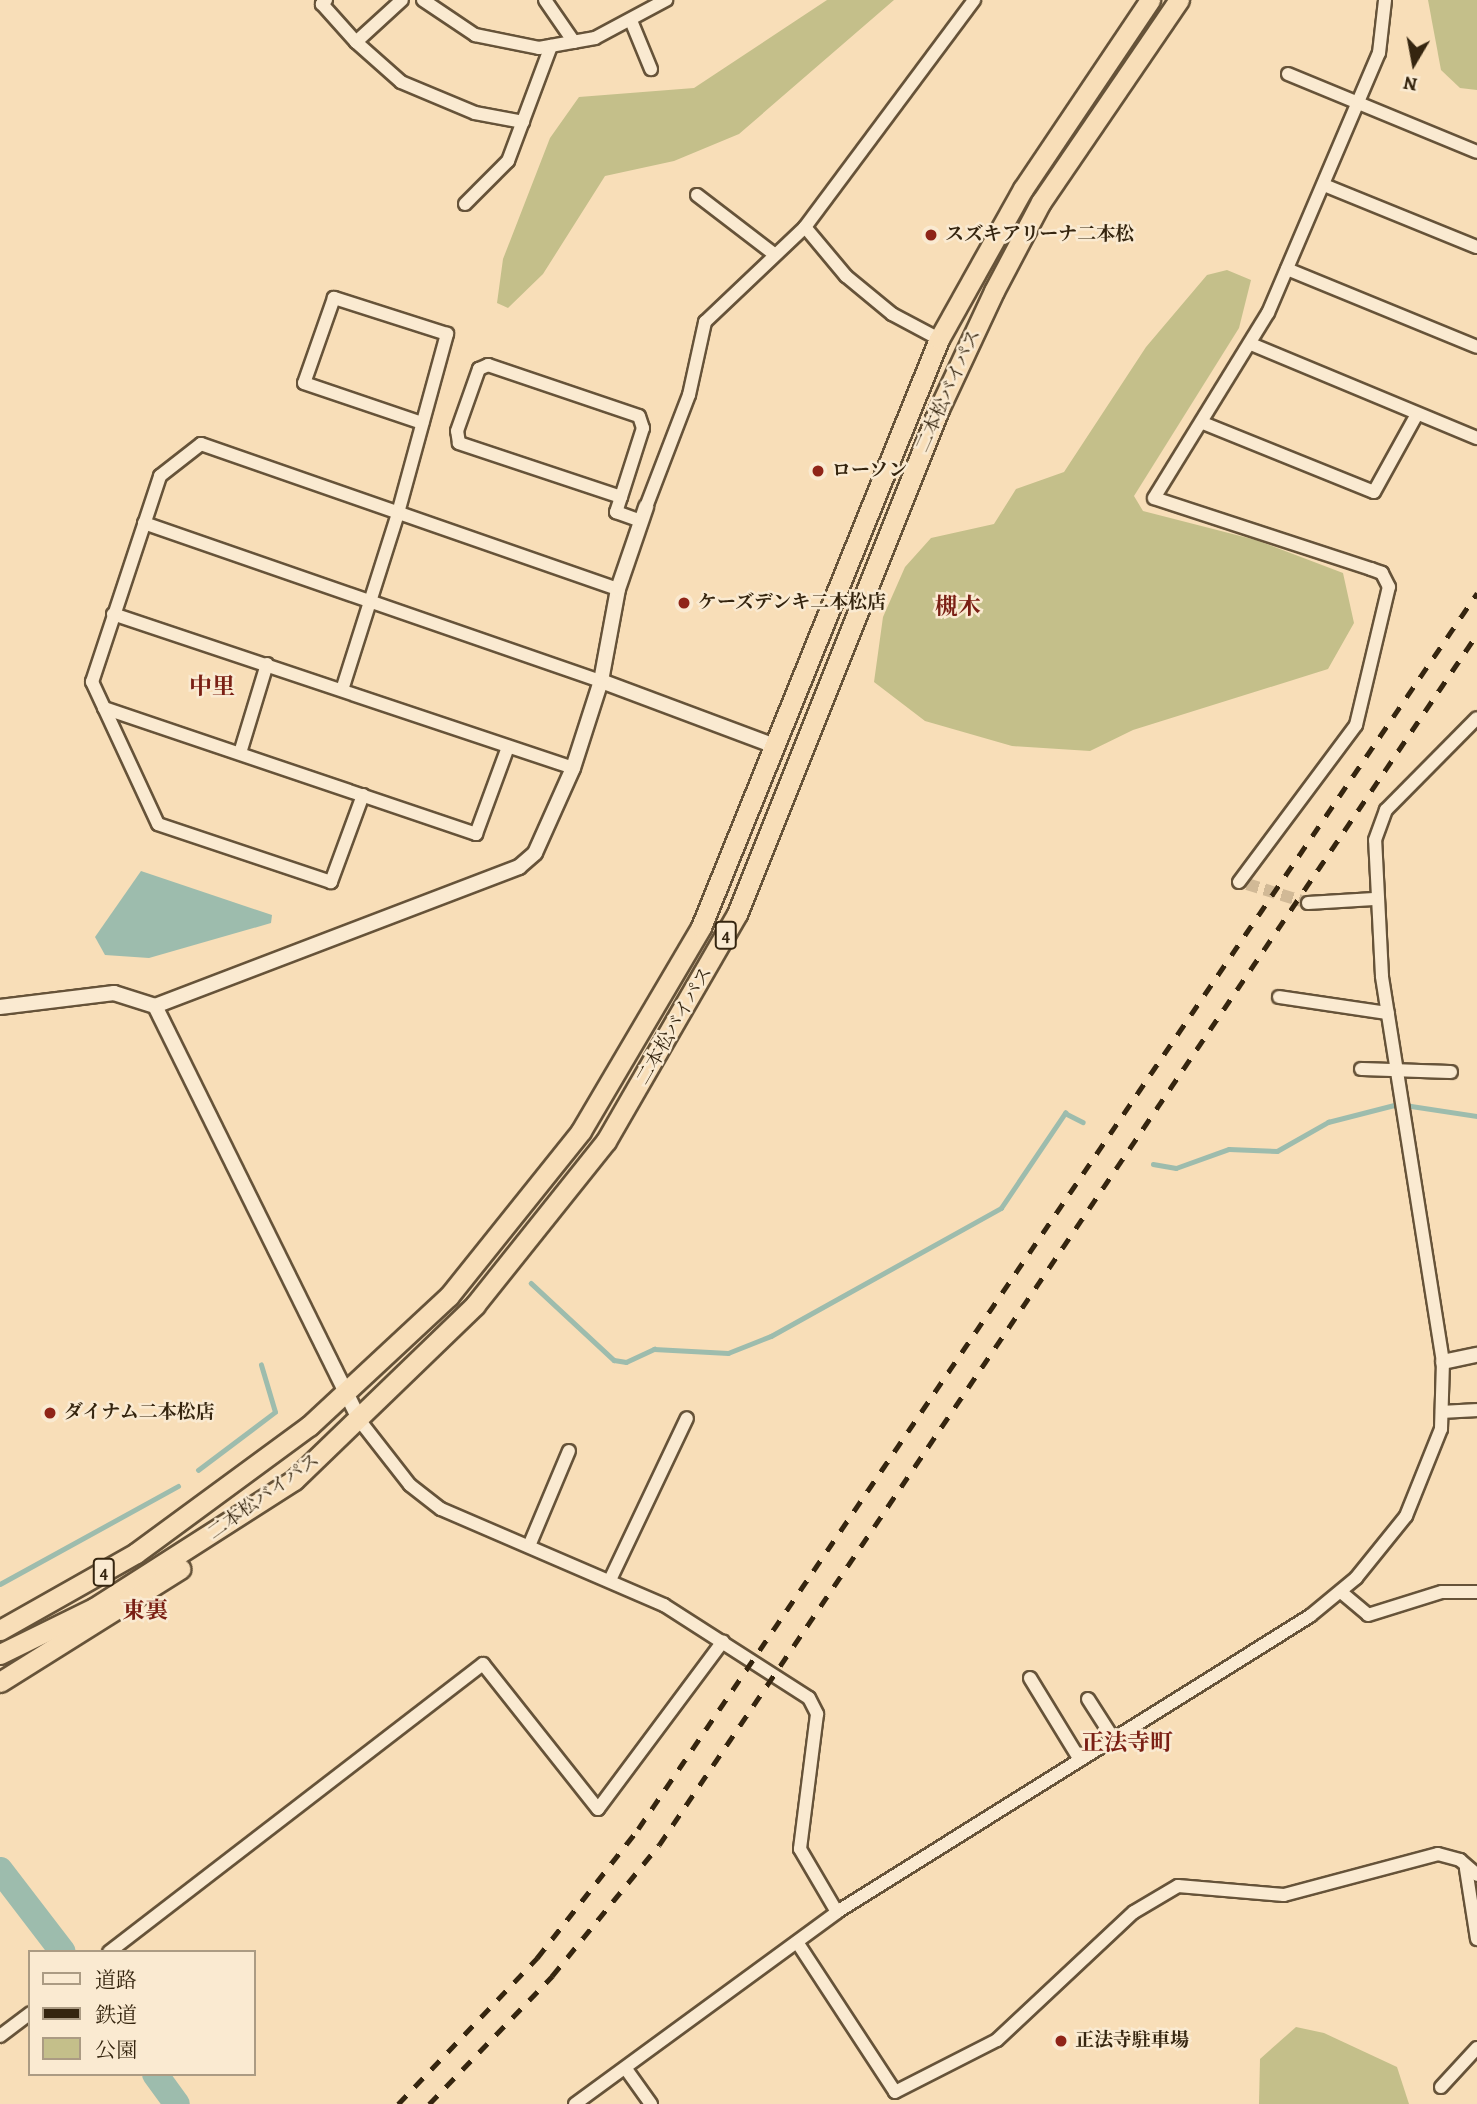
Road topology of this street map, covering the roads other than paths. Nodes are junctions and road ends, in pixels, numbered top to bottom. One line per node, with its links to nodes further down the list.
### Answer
1 (326, 0): 11 (street)
2 (402, 0): 11 (street)
3 (423, 0): 13 (street)
4 (666, 0): 10 (street)
5 (974, 0): 22 (street)
6 (1150, 0): 26 (highway, 二本松バイパス / 4)
7 (1179, 0): 66 (highway, 二本松バイパス / 4)
8 (1385, 0): 16 (street)
9 (549, 2): 12 (street)
10 (632, 23): 12 (street); 14 (street)
11 (356, 42): 17 (street)
12 (573, 43): 13 (street)
13 (551, 46): 17 (street)
14 (651, 69)
15 (1288, 74): 16 (street)
16 (1356, 104): 18 (street); 19 (street)
17 (523, 122): 21 (street)
18 (1477, 152)
19 (1324, 185): 23 (street); 25 (street)
20 (697, 195): 24 (street)
21 (465, 204)
22 (805, 228): 24 (street); 26 (street)
23 (1477, 247)
24 (774, 254): 35 (street)
25 (1287, 269): 27 (street); 28 (street)
26 (939, 339): 45 (highway, 二本松バイパス / 4)
27 (1251, 344): 29 (street); 31 (street)
28 (1477, 347)
29 (1416, 416): 31 (street); 32 (street)
30 (422, 423): 30 (street); 34 (street)
31 (1203, 423): 50 (street)
32 (1477, 438)
33 (621, 498): 33 (street); 35 (street)
34 (398, 513): 36 (street); 37 (street); 38 (street)
35 (644, 514): 37 (street)
36 (144, 523): 38 (street); 39 (street)
37 (618, 589): 41 (street)
38 (370, 600): 41 (street); 42 (street)
39 (113, 614): 40 (street); 43 (street)
40 (267, 664): 42 (street); 47 (street)
41 (601, 681): 45 (street); 48 (street)
42 (342, 690): 46 (street)
43 (104, 708): 47 (street); 49 (street)
44 (1477, 718): 51 (street)
45 (775, 746): 62 (highway, 二本松バイパス / 4)
46 (508, 747): 48 (street); 49 (street)
47 (240, 753): 49 (street)
48 (573, 768): 54 (street)
49 (363, 795)
50 (1239, 883)
51 (1374, 899): 52 (street); 56 (street)
52 (1308, 903)
53 (1279, 997): 56 (street)
54 (155, 1006): 55 (street); 62 (street)
55 (0, 1007)
56 (1388, 1013): 58 (street)
57 (1361, 1069): 58 (street)
58 (1397, 1072): 59 (street); 61 (street)
59 (1451, 1072)
60 (1477, 1355): 61 (street)
61 (1443, 1362): 64 (street)
62 (344, 1395): 66 (street); 73 (highway, 二本松バイパス / 4)
63 (1477, 1410): 64 (street)
64 (1442, 1412): 71 (street)
65 (687, 1418): 70 (street)
66 (360, 1421): 68 (highway, 二本松バイパス / 4); 69 (street)
67 (569, 1451): 69 (street)
68 (293, 1480): 75 (highway, 二本松バイパス / 4); 77 (highway)
69 (529, 1546): 70 (street)
70 (610, 1580): 74 (street)
71 (1341, 1591): 72 (street); 79 (street)
72 (1477, 1592)
73 (0, 1630)
74 (723, 1640): 82 (street); 85 (street)
75 (0, 1654)
76 (1030, 1678): 80 (street)
77 (0, 1682)
78 (1088, 1699): 79 (street)
79 (1113, 1738): 80 (street)
80 (1080, 1760): 82 (street)
81 (1472, 1872): 83 (street); 84 (street)
82 (837, 1912): 84 (street)
83 (1477, 1939)
84 (797, 1942): 89 (street)
85 (111, 1950)
86 (28, 2015): 87 (street)
87 (0, 2036)
88 (1477, 2048): 90 (street)
89 (626, 2069): 91 (street); 92 (street)
90 (1441, 2087)
91 (575, 2104)
92 (651, 2104)

